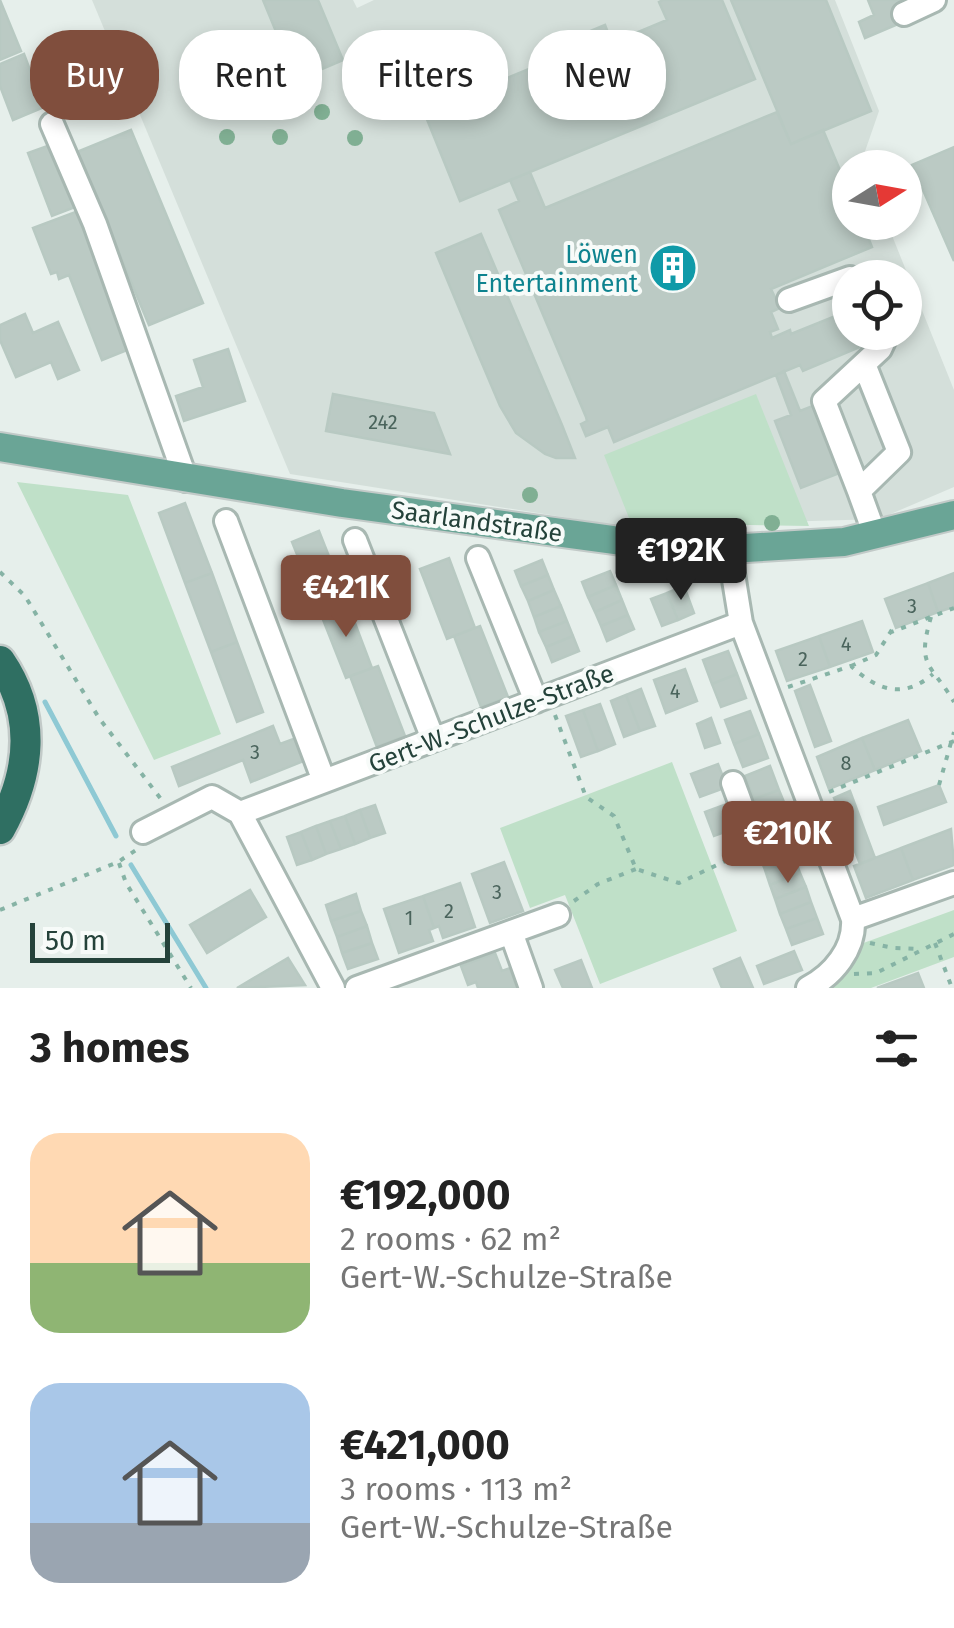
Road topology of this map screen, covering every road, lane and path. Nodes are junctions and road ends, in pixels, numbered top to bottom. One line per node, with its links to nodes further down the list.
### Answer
1 (934, 0): 2 (street)
2 (904, 14)
3 (52, 124): 9 (street)
4 (832, 285): 5 (street)
5 (790, 300)
6 (878, 350): 7 (street)
7 (864, 364): 10 (street); 10 (street)
8 (0, 447): 9 (main road, Saarlandstraße)
9 (186, 480): 15 (main road, Saarlandstraße)
10 (859, 492): 13 (street)
11 (954, 516): 13 (main road, Saarlandstraße)
12 (226, 521): 30 (street)
13 (875, 535): 15 (main road, Saarlandstraße)
14 (356, 540): 28 (street)
15 (729, 549): 20 (street)
16 (478, 558): 25 (street, Saarlandstraße)
17 (0, 572): 35 (path)
18 (954, 608): 19 (path)
19 (931, 617): 22 (path); 23 (path)
20 (742, 623): 25 (street, Gert-W.-Schulze-Straße); 33 (street)
21 (0, 660): 36 (highway)
22 (851, 666): 23 (path); 24 (path)
23 (933, 674): 26 (path)
24 (800, 683)
25 (542, 699): 28 (street, Gert-W.-Schulze-Straße); 40 (path)
26 (954, 702)
27 (954, 732): 29 (path)
28 (433, 739): 30 (street, Gert-W.-Schulze-Straße)
29 (952, 742): 32 (path); 33 (path)
30 (324, 782): 34 (street, Gert-W.-Schulze-Straße)
31 (733, 783): 38 (street)
32 (939, 785)
33 (810, 810): 38 (street); 44 (street)
34 (240, 813): 35 (street); 51 (street)
35 (170, 818): 37 (street)
36 (0, 829)
37 (143, 832): 39 (path)
38 (754, 840): 40 (path)
39 (118, 862): 42 (path); 50 (path)
40 (636, 868): 43 (path)
41 (954, 883): 44 (street)
42 (0, 910)
43 (558, 915): 45 (street)
44 (852, 928): 48 (path); 49 (street)
45 (510, 932): 52 (street); 53 (street)
46 (954, 934): 47 (path)
47 (935, 943): 48 (path); 55 (path)
48 (920, 949): 49 (path)
49 (835, 968): 54 (street)
50 (192, 988)
51 (332, 988)
52 (357, 988)
53 (531, 988)
54 (808, 988)
55 (952, 988)

